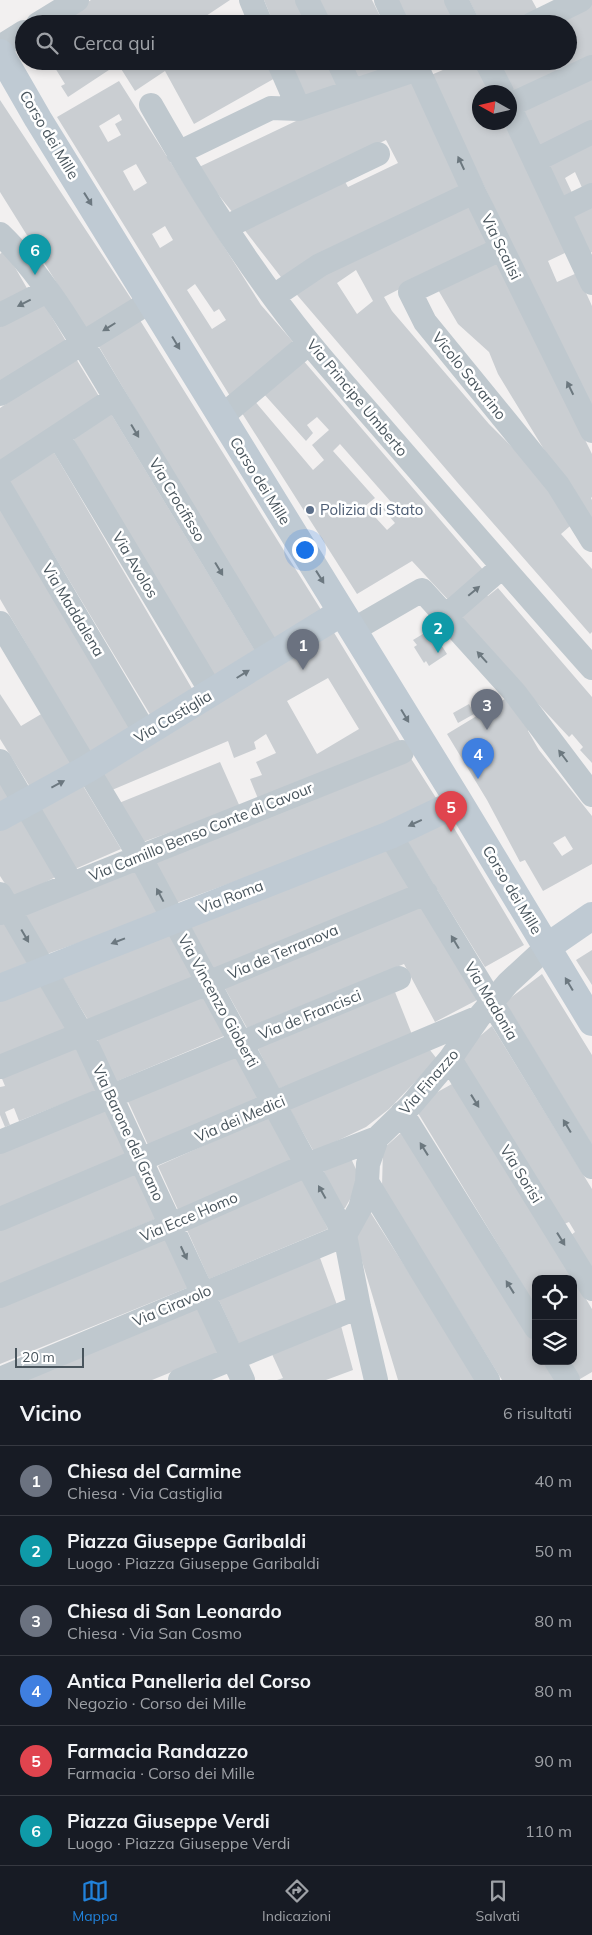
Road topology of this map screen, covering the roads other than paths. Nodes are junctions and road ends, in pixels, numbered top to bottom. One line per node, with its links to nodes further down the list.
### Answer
1 (77, 0): 8 (street)
2 (250, 0): 9 (street)
3 (307, 0): 10 (street)
4 (386, 0): 11 (street)
5 (456, 0): 12 (street)
6 (581, 0): 7 (street)
7 (541, 13)
8 (53, 15)
9 (257, 15)
10 (314, 15)
11 (393, 15)
12 (464, 15)
13 (15, 42): 14 (street)
14 (3, 56): 40 (street, Corso dei Mille, one-way to 40)
15 (592, 67): 23 (street)
16 (282, 70): 25 (street)
17 (342, 70): 22 (street)
18 (404, 70): 22 (street)
19 (418, 70): 31 (street, Via Scalisi, one-way to 19)
20 (491, 70): 21 (street)
21 (498, 85)
22 (352, 92): 25 (street)
23 (517, 103)
24 (151, 105): 28 (street, Via Principe Umberto)
25 (299, 109): 28 (street)
26 (517, 121): 30 (street)
27 (592, 132): 30 (street)
28 (178, 153): 34 (street, Via Principe Umberto)
29 (378, 154): 34 (street)
30 (536, 160): 33 (street)
31 (474, 192): 36 (street, Via Scalisi); 39 (street)
32 (592, 195): 33 (street)
33 (559, 211): 37 (street)
34 (226, 227): 39 (street, Via Principe Umberto)
35 (0, 234): 38 (street, Via Crocifisso)
36 (502, 249): 47 (street, Via Scalisi, one-way to 36); 51 (street, Vicolo Savarino)
37 (590, 271)
38 (47, 291): 41 (street, one-way to 41); 43 (street, Via Crocifisso)
39 (274, 296): 42 (street, Via Principe Umberto)
40 (150, 301): 43 (street, one-way to 43); 46 (street, Corso dei Mille, one-way to 46)
41 (0, 315)
42 (309, 343): 46 (street); 52 (street, Via Principe Umberto)
43 (82, 344): 44 (street); 45 (street, Via Crocifisso)
44 (0, 394)
45 (115, 398): 48 (street); 56 (street, Via Crocifisso, one-way to 56)
46 (221, 417): 54 (street, Corso dei Mille, one-way to 54)
47 (592, 431)
48 (58, 436): 49 (street); 58 (street, Via Avolos)
49 (0, 474)
50 (0, 487): 59 (street, Via Maddalena)
51 (592, 540)
52 (502, 567): 53 (street, one-way to 52); 57 (street, Via Principe Umberto)
53 (446, 616): 54 (street); 63 (street, one-way to 53)
54 (348, 621): 56 (street, Via Castiglia); 65 (street, Corso dei Mille, one-way to 65)
55 (0, 623): 62 (street, Via Vincenzo Gioberti)
56 (272, 656): 58 (street, Via Castiglia, one-way to 56)
57 (592, 668)
58 (212, 694): 59 (street, Via Castiglia)
59 (146, 734): 62 (street, Via Castiglia)
60 (402, 752): 68 (street, Via Camillo Benso Conte di Cavour)
61 (0, 761): 64 (street)
62 (87, 769): 64 (street, Via Castiglia, one-way to 62); 68 (street, Via Vincenzo Gioberti)
63 (592, 795)
64 (24, 802): 66 (street, Via Castiglia); 69 (street)
65 (459, 802): 67 (street, Via Roma, one-way to 67); 74 (street, Corso dei Mille)
66 (0, 816)
67 (390, 835): 70 (street, Via Madonia); 73 (street, Via Roma)
68 (140, 857): 69 (street, Via Camillo Benso Conte di Cavour); 73 (street, Via Vincenzo Gioberti, one-way to 68)
69 (72, 884): 71 (street, Via Camillo Benso Conte di Cavour)
70 (426, 893): 77 (street, Via de Terranova); 79 (street, Via Madonia, one-way to 70)
71 (3, 905): 75 (street, Via Barone del Grano, one-way to 75)
72 (592, 916): 74 (street)
73 (173, 920): 75 (street, Via Roma, one-way to 75); 77 (street, Via Vincenzo Gioberti)
74 (547, 947): 79 (street, Via Finazzo); 80 (street, Corso dei Mille, one-way to 74)
75 (45, 970): 78 (street, Via Roma); 81 (street, Via Barone del Grano)
76 (398, 978): 82 (street, Via de Francisci)
77 (208, 983): 81 (street, Via de Terranova); 82 (street, Via Vincenzo Gioberti)
78 (0, 988)
79 (486, 1009): 83 (street, Via Finazzo); 86 (street, Via dei Medici); 92 (street, Via Madonia, one-way to 79)
80 (592, 1022)
81 (82, 1034): 84 (street, Via de Terranova); 85 (street, Via Barone del Grano)
82 (240, 1043): 85 (street, Via de Francisci); 86 (street, Via Vincenzo Gioberti)
83 (450, 1059): 87 (street, Via Finazzo); 97 (street, Via Sorisi, one-way to 97)
84 (0, 1067)
85 (111, 1097): 89 (street, Via de Francisci); 90 (street, Via Barone del Grano)
86 (274, 1104): 90 (street, Via dei Medici); 91 (street, Via Vincenzo Gioberti)
87 (402, 1113): 88 (street, Via Finazzo); 101 (street, one-way to 87)
88 (377, 1138): 91 (street, Via Ecce Homo); 93 (street, Via Finazzo)
89 (0, 1142)
90 (141, 1160): 94 (street, Via dei Medici); 95 (street, Via Barone del Grano)
91 (307, 1165): 95 (street, Via Ecce Homo); 96 (street, Via Vincenzo Gioberti, one-way to 91)
92 (592, 1167)
93 (367, 1182): 96 (street, Via Finazzo); 108 (street)
94 (0, 1219)
95 (171, 1226): 98 (street, Via Barone del Grano, one-way to 98); 99 (street, Via Ecce Homo)
96 (345, 1235): 98 (street, Via Ciravolo); 100 (street, Via Vincenzo Gioberti)
97 (592, 1288)
98 (203, 1293): 103 (street, Via Barone del Grano); 104 (street, Via Ciravolo)
99 (0, 1296)
100 (358, 1307): 103 (street); 107 (street, Via Vincenzo Gioberti)
101 (532, 1322)
102 (559, 1365): 109 (street)
103 (221, 1368): 105 (street); 106 (street, Via Barone del Grano)
104 (0, 1379)
105 (180, 1380)
106 (243, 1380)
107 (376, 1380)
108 (488, 1380)
109 (568, 1380)

